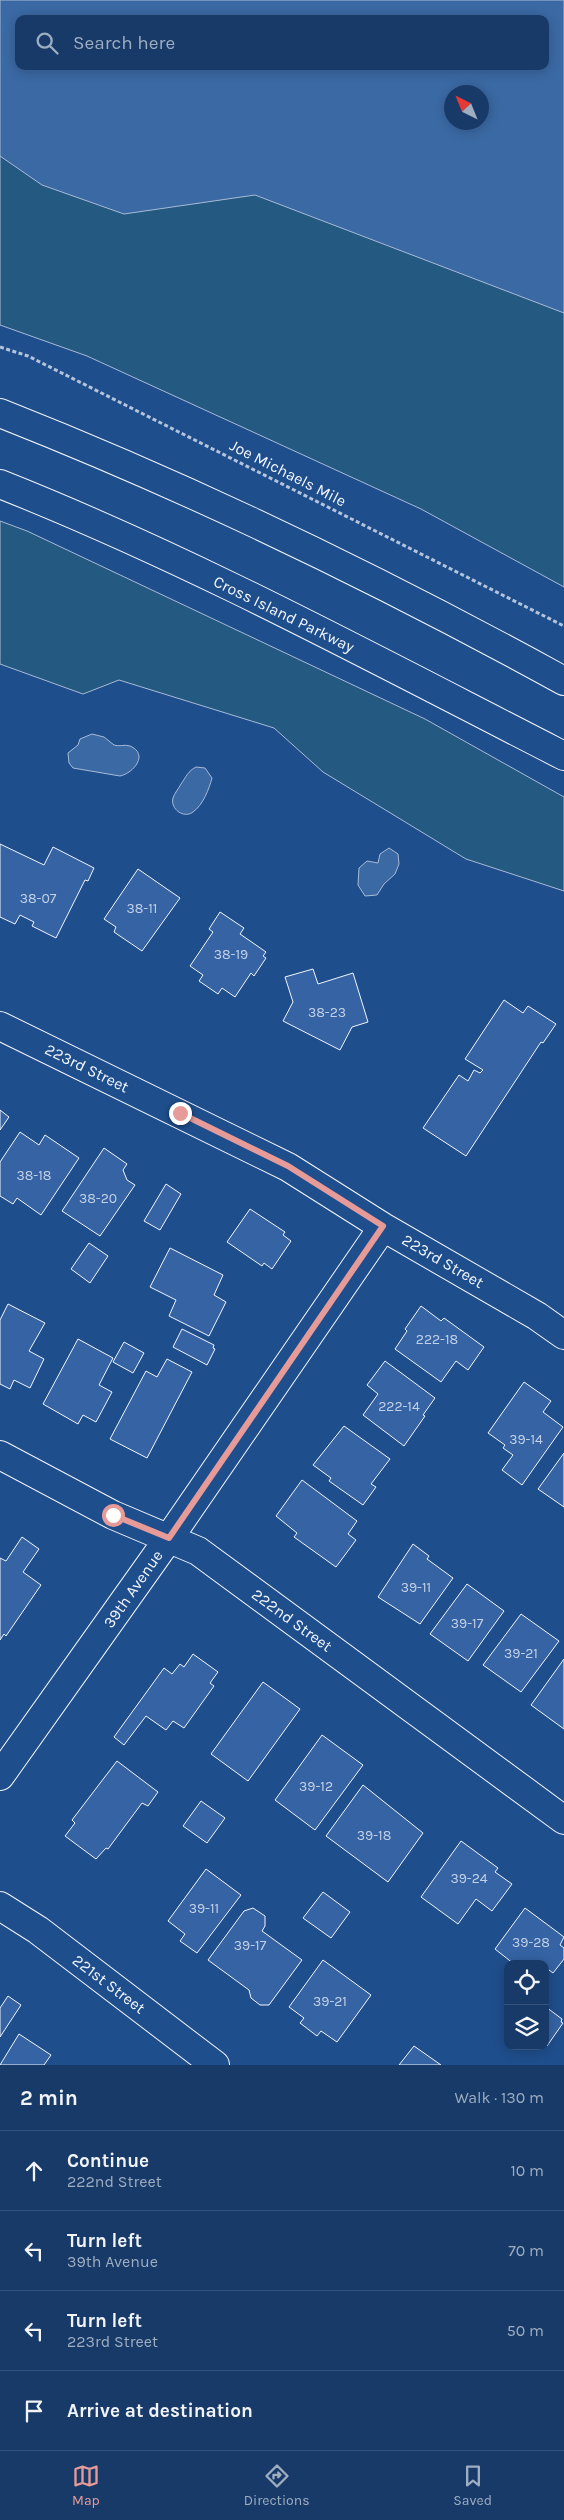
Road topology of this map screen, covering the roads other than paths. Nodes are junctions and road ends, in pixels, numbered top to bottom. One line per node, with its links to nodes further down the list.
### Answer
1 (0, 413): 3 (main road)
2 (0, 484): 4 (main road, Cross Island Parkway)
3 (564, 681)
4 (564, 756)
5 (0, 1026): 6 (main road, 223rd Street)
6 (383, 1226): 7 (main road, 223rd Street); 9 (main road, 39th Avenue)
7 (564, 1335)
8 (0, 1456): 9 (main road, 222nd Street)
9 (169, 1538): 10 (main road, 39th Avenue); 11 (main road, 222nd Street)
10 (0, 1776)
11 (564, 1820)
12 (0, 1906): 13 (main road, 221st Street)
13 (215, 2065)

